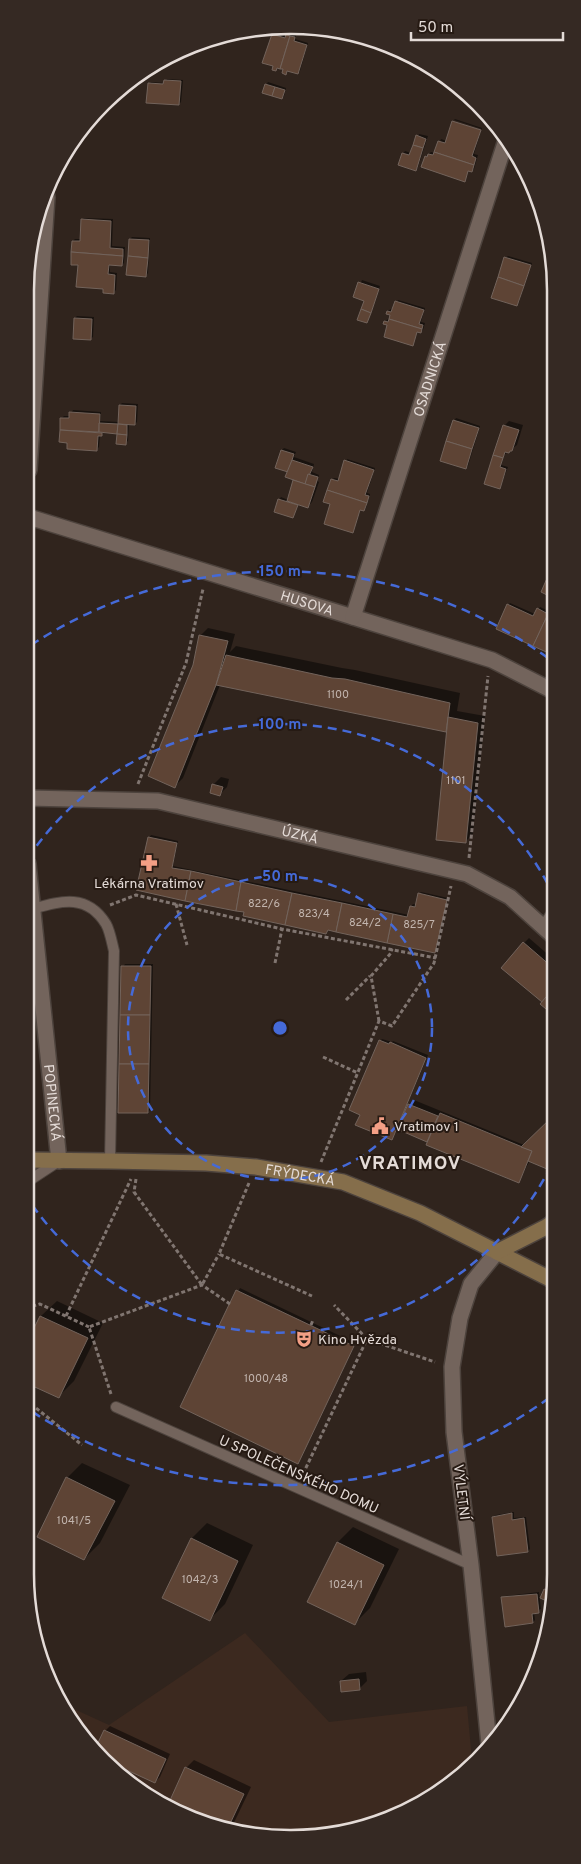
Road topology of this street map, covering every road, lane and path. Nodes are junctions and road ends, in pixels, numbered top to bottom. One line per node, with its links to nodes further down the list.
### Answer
1 (504, 147): 6 (street, OSADNICKÁ)
2 (47, 207): 3 (street)
3 (34, 398)
4 (34, 519): 5 (street, HUSOVA)
5 (206, 572): 6 (street, HUSOVA); 10 (path)
6 (353, 618): 7 (street, HUSOVA)
7 (492, 660): 8 (street, HUSOVA); 11 (path)
8 (547, 688)
9 (34, 798): 10 (street, ÚZKÁ)
10 (131, 800): 11 (street, ÚZKÁ)
11 (461, 872): 17 (street, ÚZKÁ); 20 (path)
12 (176, 904): 14 (path); 16 (path); 18 (path)
13 (34, 908): 14 (lane)
14 (94, 911): 29 (lane)
15 (34, 928): 28 (street, POPINECKÁ)
16 (282, 929): 19 (path); 21 (path)
17 (547, 931)
18 (187, 945)
19 (392, 949): 20 (path); 22 (path)
20 (436, 958): 24 (path)
21 (274, 963)
22 (371, 976): 23 (path); 24 (path)
23 (346, 1000)
24 (379, 1020): 26 (path)
25 (323, 1057): 26 (path)
26 (358, 1073): 33 (path)
27 (34, 1160): 28 (main road, FRÝDECKÁ)
28 (59, 1161): 29 (main road, FRÝDECKÁ); 32 (lane)
29 (110, 1161): 30 (main road, FRÝDECKÁ)
30 (139, 1163): 31 (main road, FRÝDECKÁ); 38 (path); 43 (path)
31 (256, 1167): 33 (main road, FRÝDECKÁ); 36 (path)
32 (34, 1177)
33 (315, 1177): 35 (main road, FRÝDECKÁ)
34 (547, 1226): 35 (main road)
35 (497, 1252): 37 (main road, FRÝDECKÁ); 48 (street, VÝLETNÍ)
36 (219, 1254): 38 (path); 39 (path)
37 (547, 1277)
38 (202, 1285): 40 (path); 46 (path)
39 (312, 1296)
40 (230, 1304)
41 (334, 1305): 47 (path)
42 (34, 1306): 43 (path)
43 (66, 1316): 46 (path)
44 (313, 1320): 45 (path)
45 (310, 1325)
46 (89, 1327): 50 (path)
47 (367, 1339): 48 (path); 52 (path)
48 (452, 1367): 53 (street, VÝLETNÍ)
49 (34, 1406): 51 (path)
50 (116, 1407): 52 (lane, U SPOLEČENSKÉHO DOMU)
51 (82, 1445)
52 (296, 1488): 53 (lane, U SPOLEČENSKÉHO DOMU)
53 (471, 1565): 54 (street, VÝLETNÍ)
54 (488, 1737)

